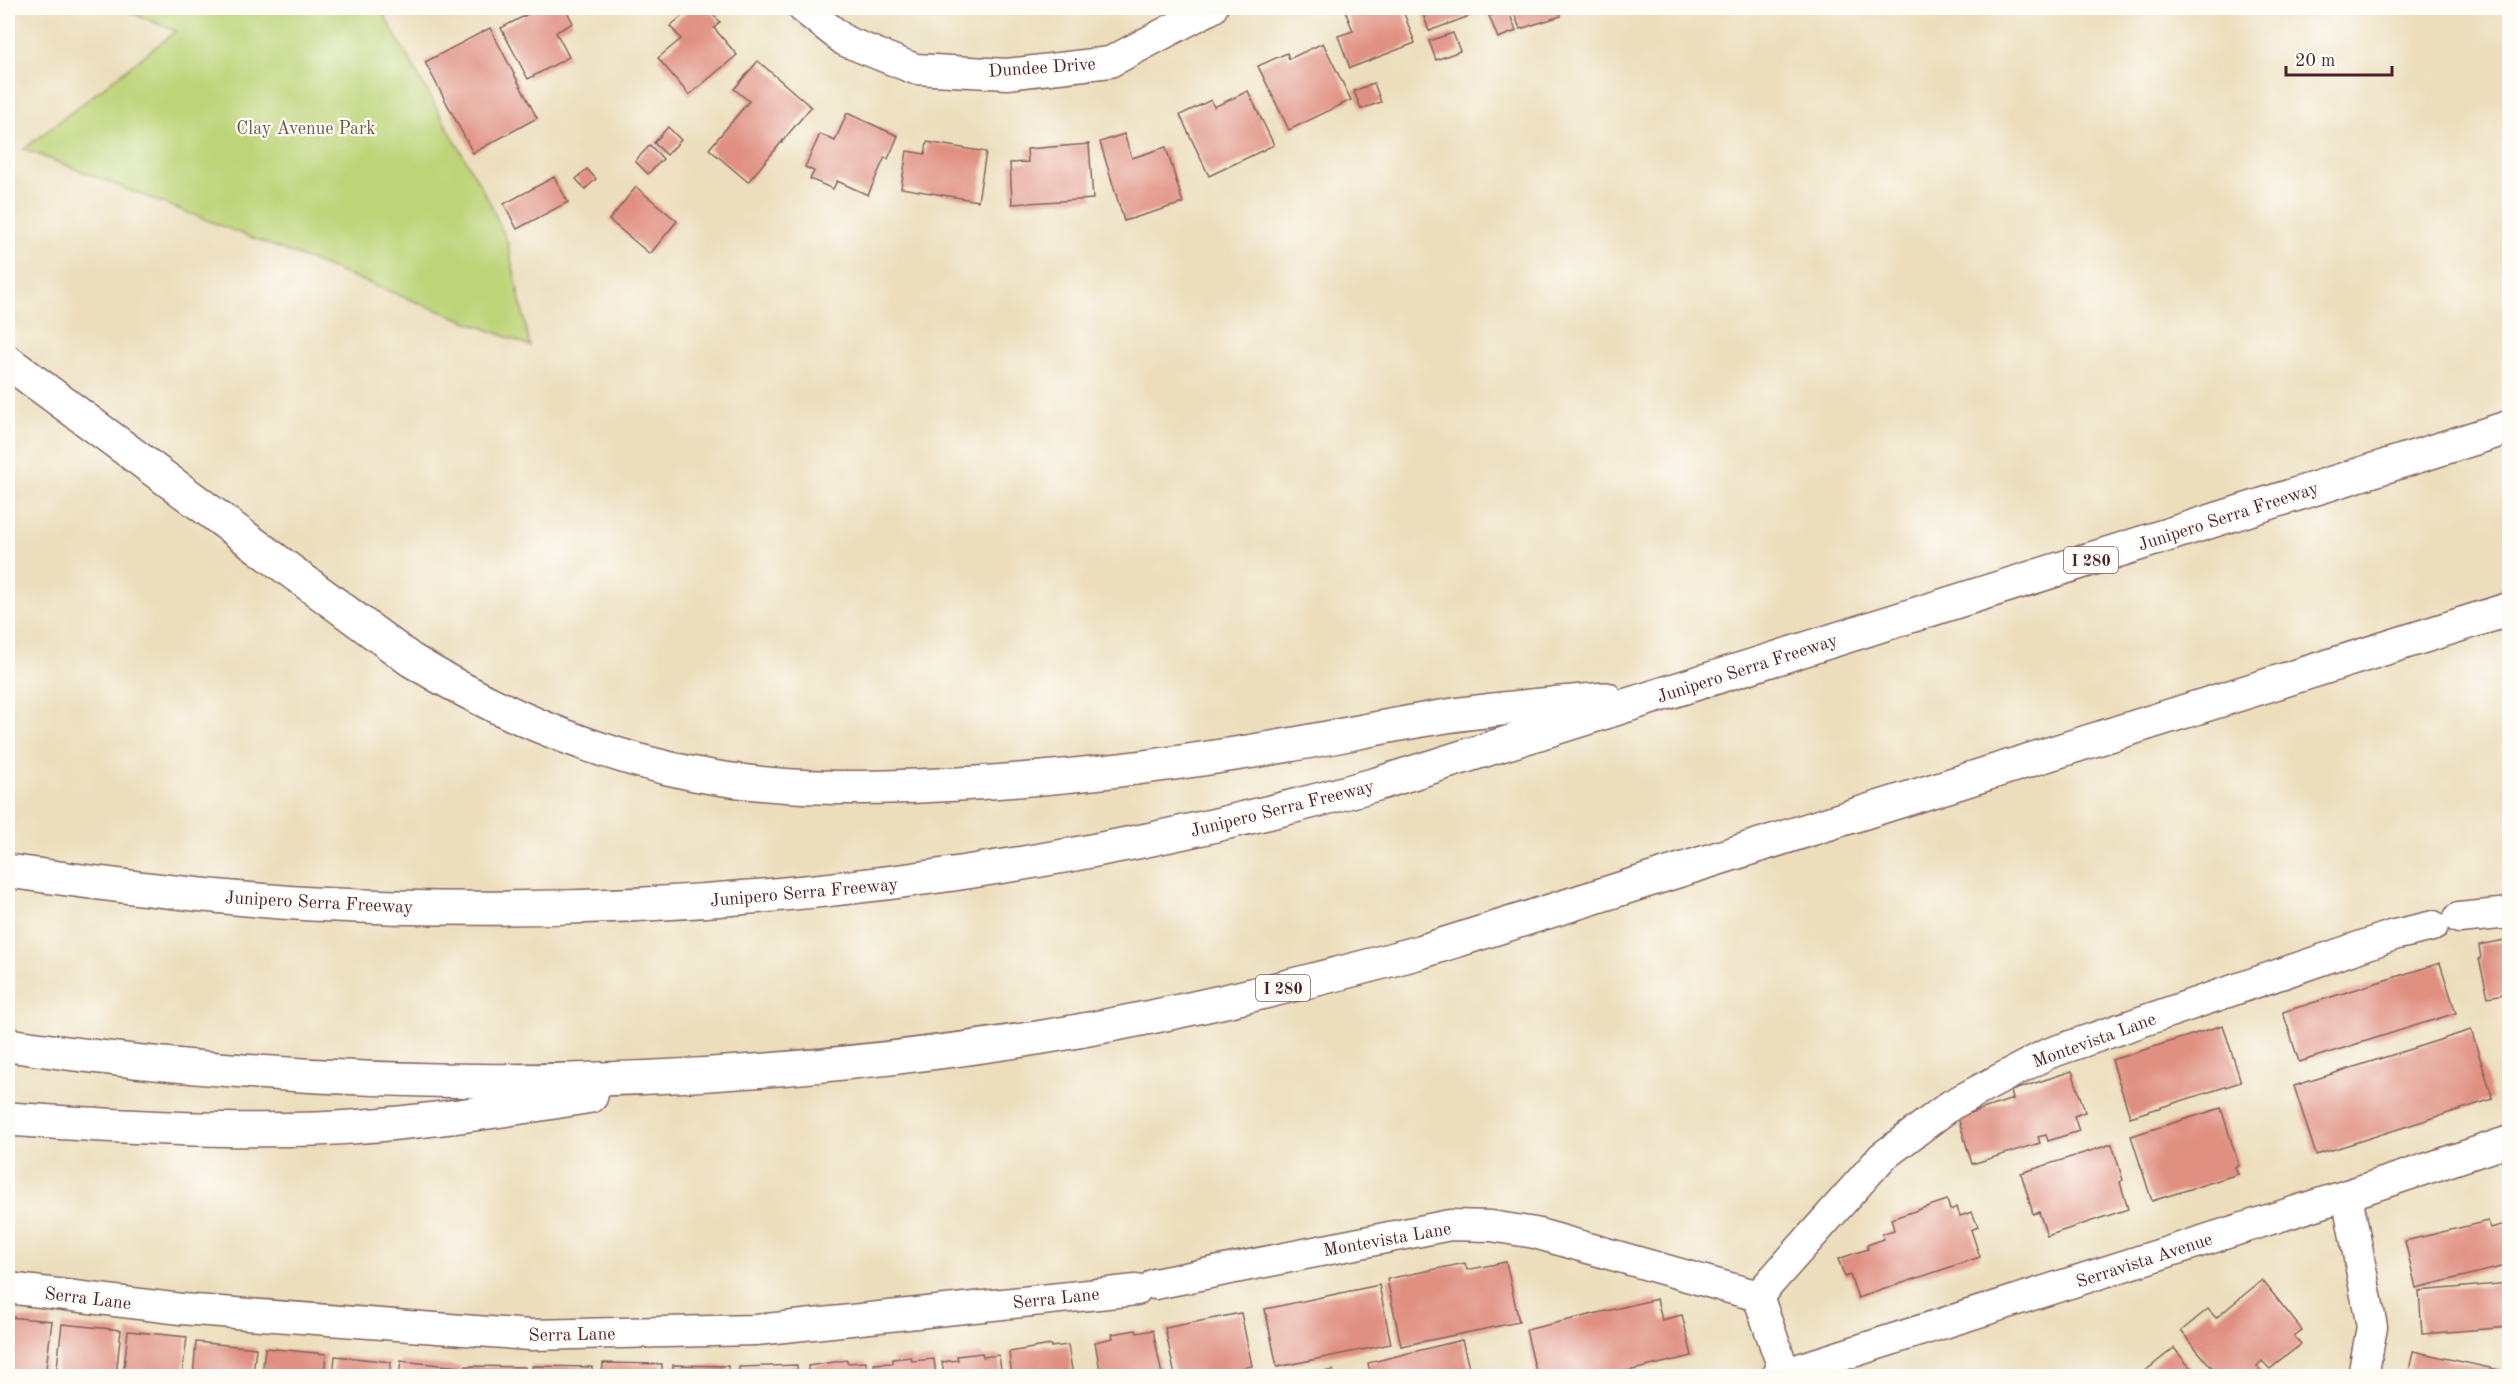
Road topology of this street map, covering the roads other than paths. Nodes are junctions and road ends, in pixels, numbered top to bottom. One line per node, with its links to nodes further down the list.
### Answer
1 (803, 8): 2 (street, Dundee Drive)
2 (1212, 8)
3 (8, 362): 6 (highway)
4 (2510, 427): 6 (highway, Junipero Serra Freeway / I 280)
5 (2510, 609): 10 (highway, I 280)
6 (1673, 692): 7 (highway, Junipero Serra Freeway / I 280)
7 (8, 871)
8 (2510, 913): 16 (street, Montevista Lane)
9 (8, 1045): 10 (highway, I 280)
10 (739, 1072): 11 (highway)
11 (8, 1119)
12 (2510, 1141): 13 (street, Serravista Avenue)
13 (2347, 1195): 17 (street, Serravista Avenue); 18 (street)
14 (1145, 1287): 15 (street, Serra Lane); 16 (street, Montevista Lane)
15 (8, 1288)
16 (1758, 1296): 17 (street)
17 (1781, 1375)
18 (2364, 1377)

